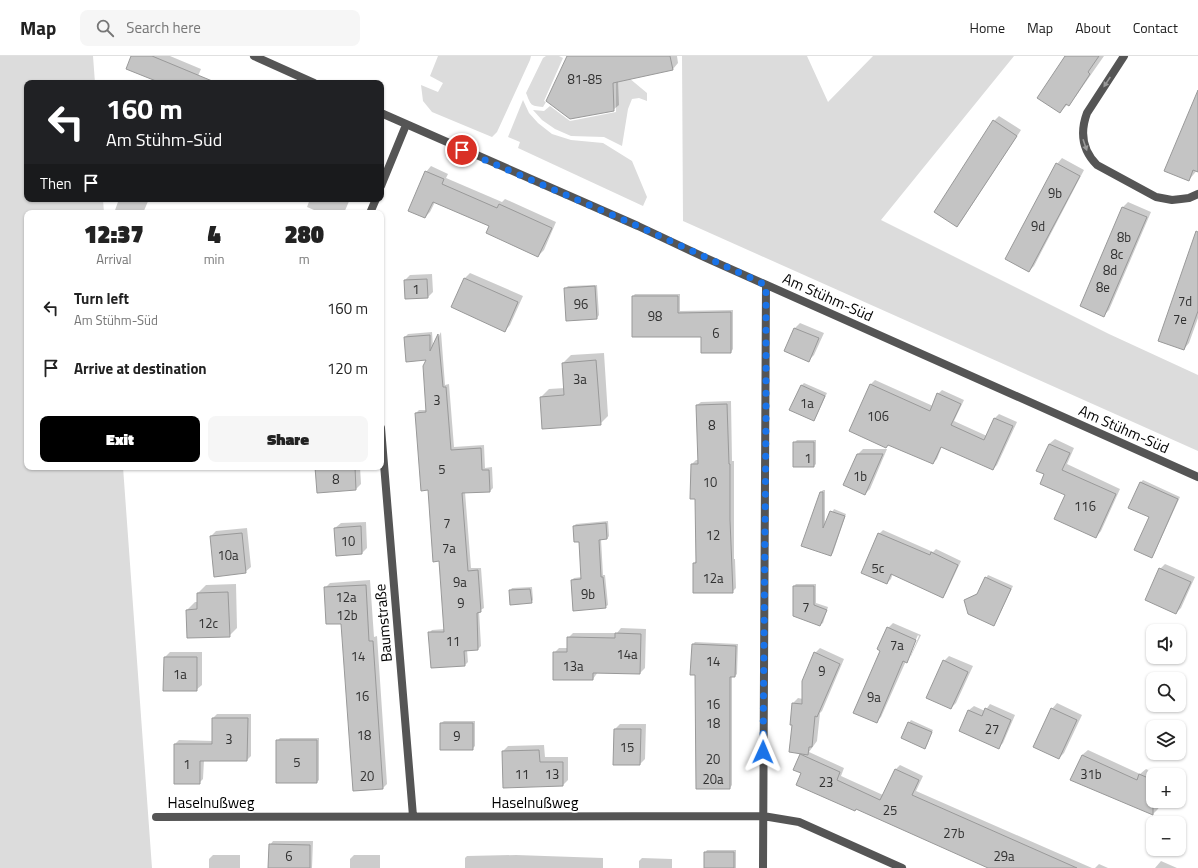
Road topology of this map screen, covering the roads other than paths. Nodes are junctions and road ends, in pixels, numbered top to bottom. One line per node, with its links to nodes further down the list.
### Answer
1 (254, 56): 3 (street)
2 (1124, 56): 7 (street, one-way to 7)
3 (307, 80)
4 (384, 115): 5 (street, Am Stühm-Süd)
5 (406, 125): 6 (street); 8 (street, Am Stühm-Süd)
6 (384, 179)
7 (1198, 194)
8 (766, 285): 10 (street, Am Stühm-Süd); 13 (street)
9 (384, 464): 12 (street, Baumstraße)
10 (1198, 477)
11 (156, 816): 12 (street, Haselnußweg)
12 (413, 816): 13 (street, Haselnußweg)
13 (763, 816): 14 (street); 15 (street, Haselnußweg)
14 (763, 868)
15 (902, 868)

